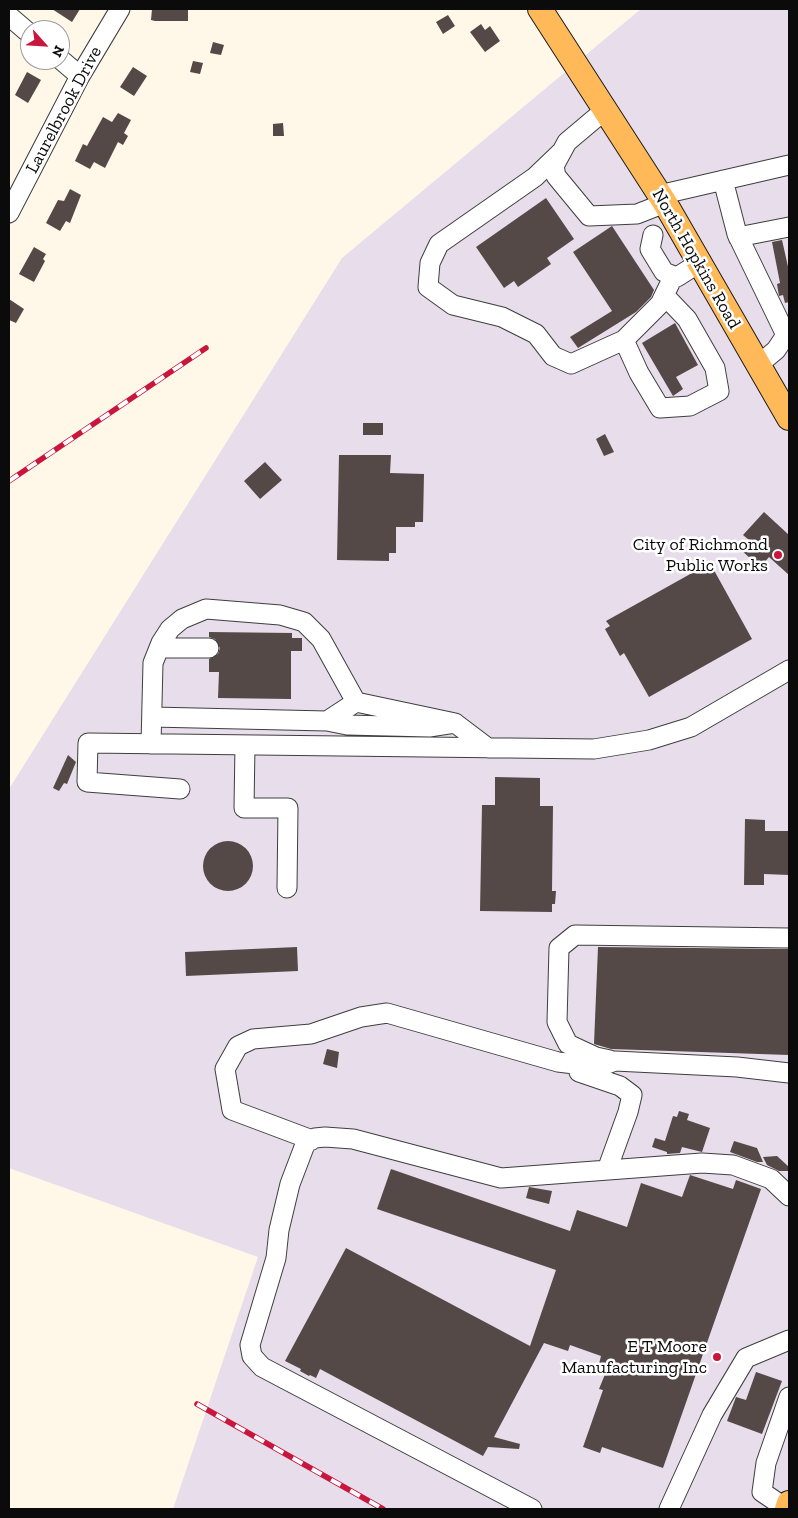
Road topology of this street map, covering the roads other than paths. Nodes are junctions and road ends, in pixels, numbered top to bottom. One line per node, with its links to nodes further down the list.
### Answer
1 (120, 9): 6 (street, Laurelbrook Drive)
2 (540, 9): 7 (main road, North Hopkins Road)
3 (9, 16): 4 (street)
4 (20, 25)
5 (70, 68): 6 (street)
6 (80, 76): 12 (street, Laurelbrook Drive)
7 (602, 106): 8 (street); 11 (main road, North Hopkins Road)
8 (560, 153): 13 (street); 22 (street)
9 (789, 165): 10 (street)
10 (723, 180): 11 (street); 17 (street)
11 (662, 199): 13 (street); 14 (main road, North Hopkins Road)
12 (9, 213)
13 (637, 214): 16 (street)
14 (676, 224): 16 (street); 18 (main road, North Hopkins Road)
15 (789, 227): 17 (street)
16 (653, 235): 19 (street)
17 (738, 237): 21 (street)
18 (699, 263): 19 (street); 23 (main road, North Hopkins Road)
19 (673, 277): 20 (street)
20 (665, 296): 22 (street); 22 (street)
21 (788, 334): 23 (street)
22 (624, 340)
23 (758, 365): 24 (main road, North Hopkins Road)
24 (789, 418)
25 (159, 648): 26 (street); 28 (street); 29 (street)
26 (209, 648)
27 (789, 670): 34 (street)
28 (356, 702): 30 (street); 31 (street)
29 (152, 718): 30 (street); 32 (street)
30 (326, 721): 31 (street)
31 (455, 723): 34 (street)
32 (152, 744): 33 (street); 35 (street)
33 (245, 745): 34 (street); 36 (street)
34 (488, 748)
35 (180, 790)
36 (287, 888)
37 (789, 938): 38 (street)
38 (615, 1061): 39 (street); 40 (street)
39 (568, 1063): 41 (street); 42 (street)
40 (789, 1073)
41 (312, 1140): 42 (street); 47 (street)
42 (607, 1170): 43 (street)
43 (789, 1196)
44 (789, 1340): 48 (street)
45 (789, 1397): 49 (street)
46 (789, 1503): 49 (main road)
47 (532, 1509)
48 (669, 1509)
49 (787, 1509)

